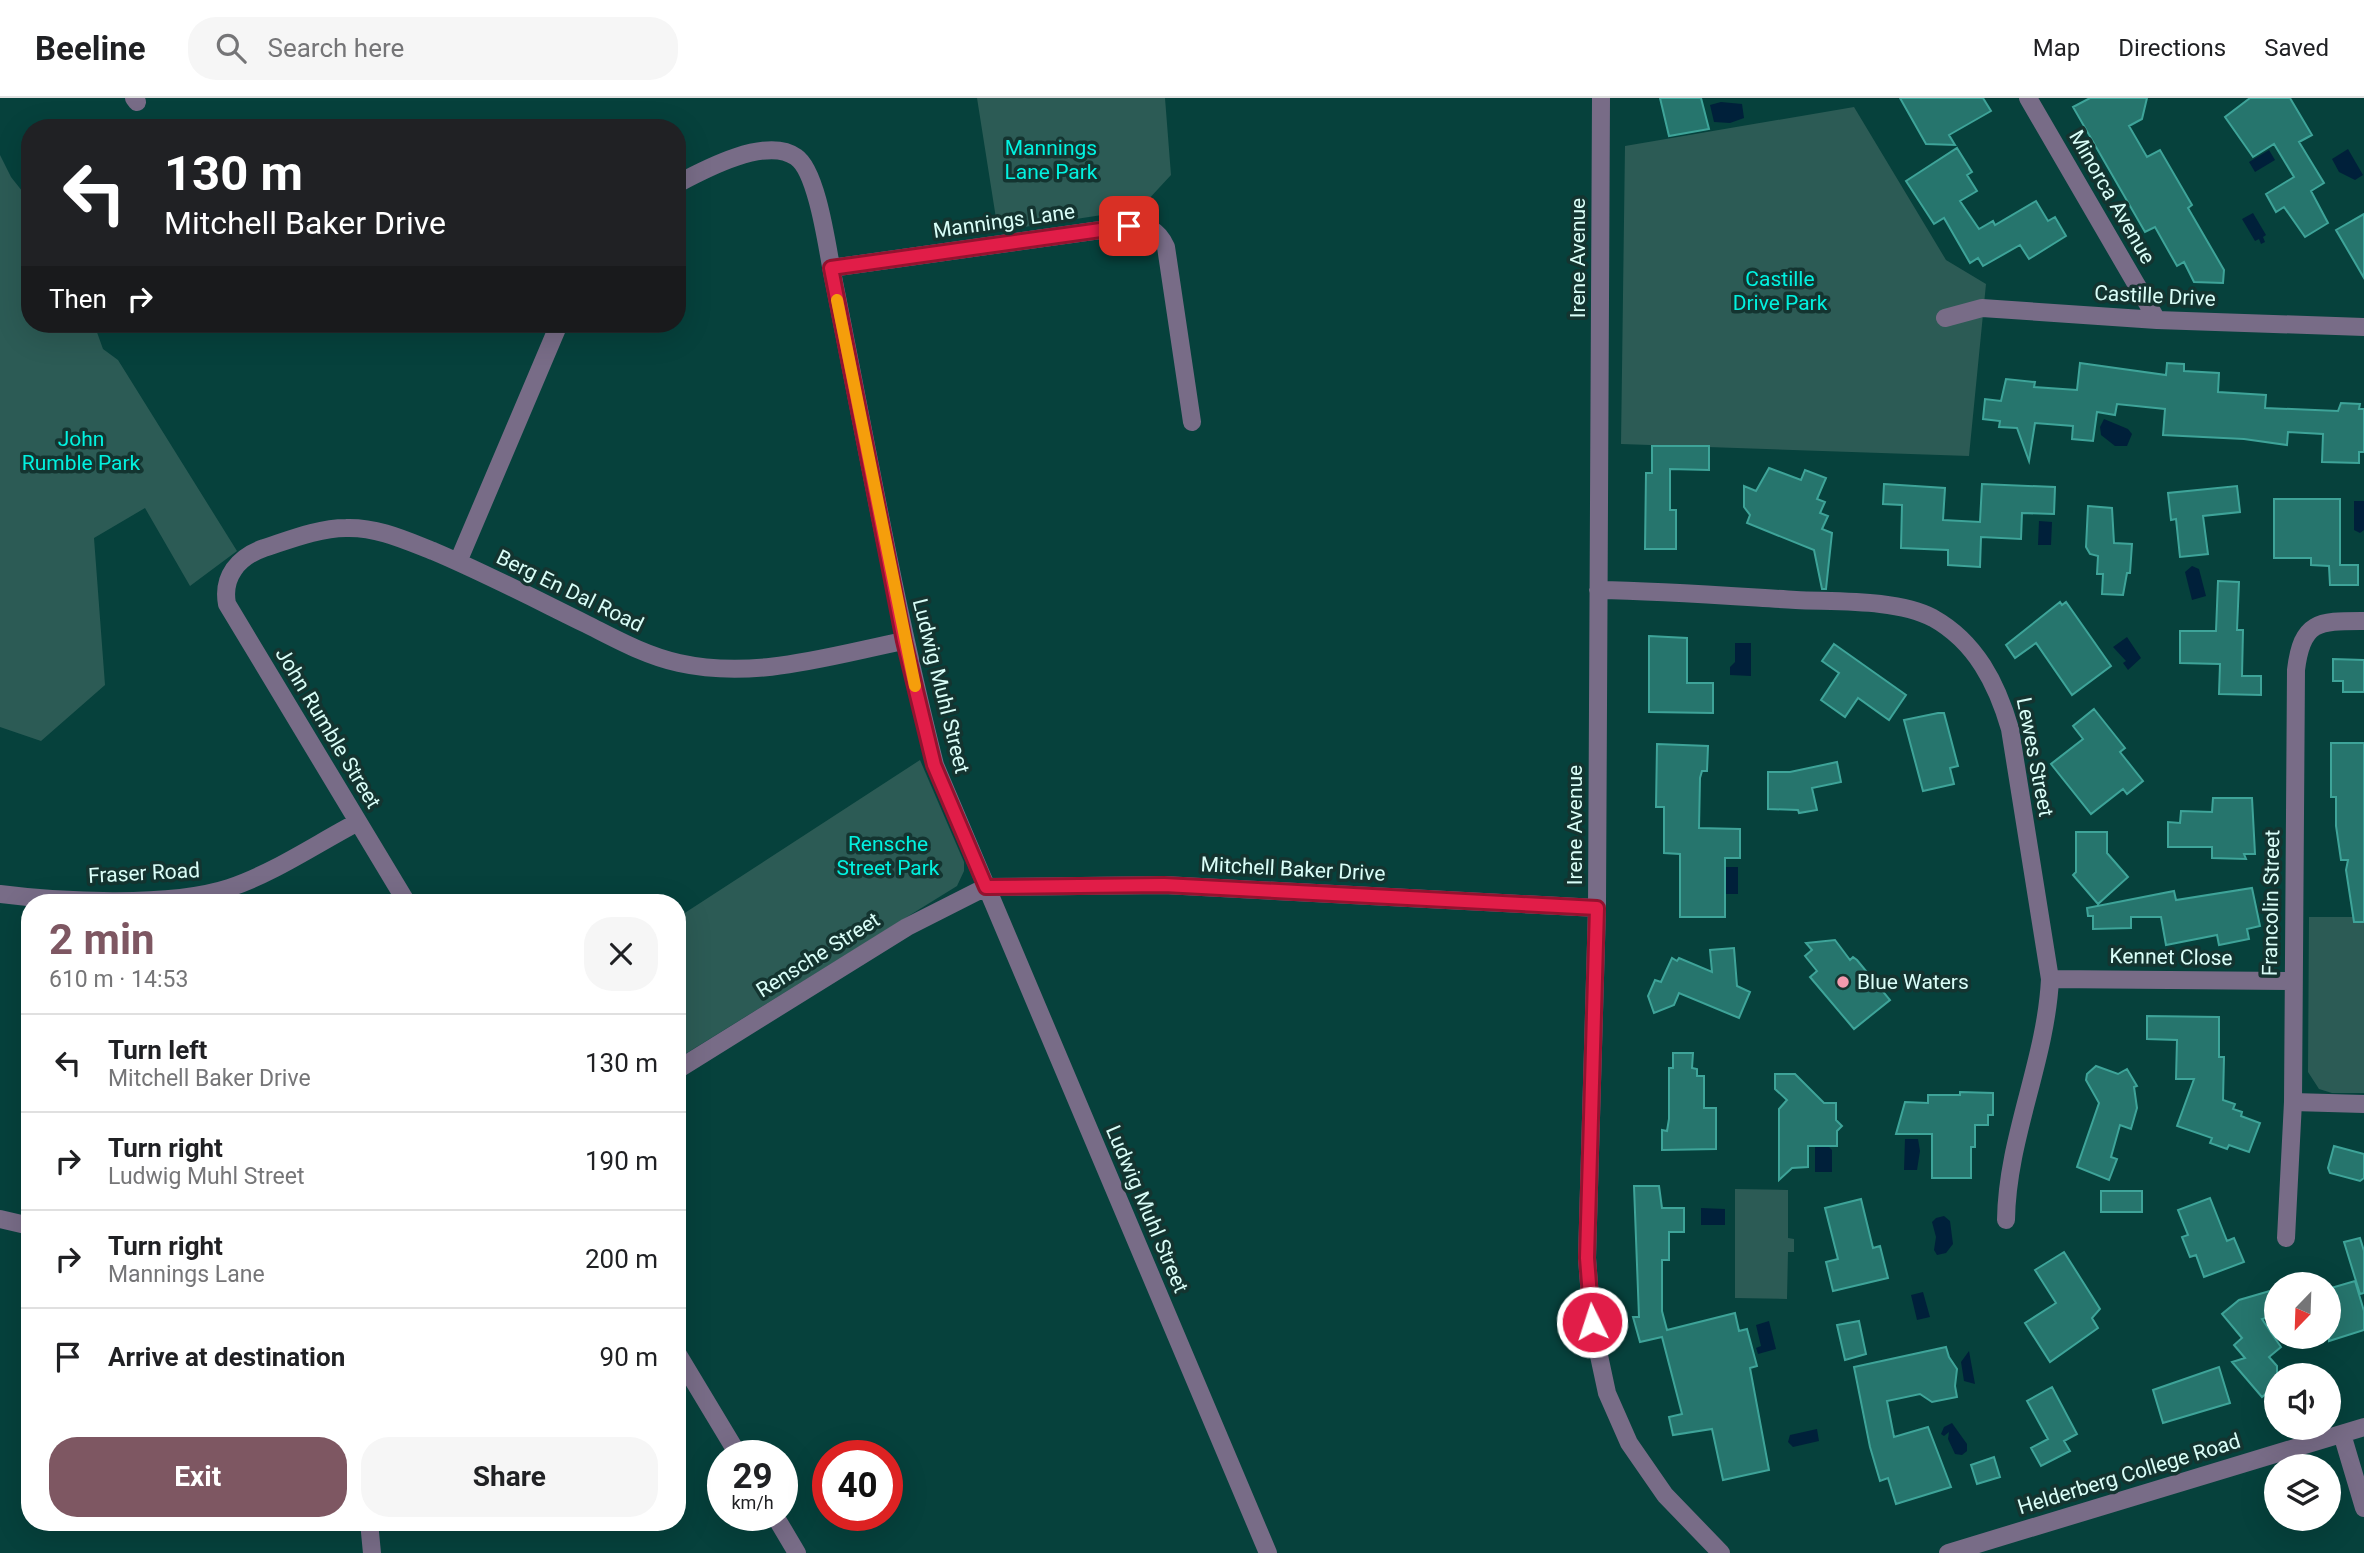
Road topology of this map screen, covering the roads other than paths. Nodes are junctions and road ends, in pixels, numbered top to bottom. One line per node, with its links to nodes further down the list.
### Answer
1 (1601, 98): 12 (street, Irene Avenue)
2 (2028, 98): 6 (street, Minorca Avenue)
3 (686, 180): 4 (street, Ludwig Muhl Street)
4 (831, 268): 9 (street, Mannings Lane); 14 (street, Ludwig Muhl Street)
5 (1945, 318): 6 (street, Castille Drive)
6 (2157, 320): 7 (street, Castille Drive)
7 (2364, 327)
8 (551, 333): 10 (street)
9 (1192, 422)
10 (458, 562): 11 (street, Berg En Dal Road); 14 (street, Berg En Dal Road)
11 (231, 573): 15 (street, John Rumble Street)
12 (1598, 590): 21 (street, Irene Avenue); 22 (street, Lewes Street)
13 (2364, 621): 23 (street, Francolin Street)
14 (904, 641): 16 (street, Ludwig Muhl Street)
15 (358, 822): 18 (street, Fraser Road); 19 (street, John Rumble Street)
16 (986, 887): 21 (street, Mitchell Baker Drive); 24 (street, Rensche Street); 40 (street, Ludwig Muhl Street)
17 (0, 894): 20 (street, Fraser Road)
18 (204, 894)
19 (402, 894)
20 (21, 895)
21 (1597, 908): 41 (street, Irene Avenue)
22 (2050, 979): 23 (street, Kennet Close); 28 (street, Lewes Street)
23 (2292, 981): 25 (street, Francolin Street)
24 (686, 1064)
25 (2293, 1102): 26 (street); 30 (street, Francolin Street)
26 (2364, 1104)
27 (0, 1219): 29 (street)
28 (2006, 1220)
29 (21, 1224)
30 (2286, 1237)
31 (686, 1368): 34 (street)
32 (2364, 1427): 33 (street, Helderberg College Road)
33 (2342, 1434): 35 (street); 42 (street, Helderberg College Road)
34 (729, 1440)
35 (2364, 1508)
36 (370, 1531): 38 (street)
37 (784, 1531): 39 (street)
38 (372, 1553)
39 (797, 1553)
40 (1268, 1553)
41 (1721, 1553)
42 (1948, 1553)

